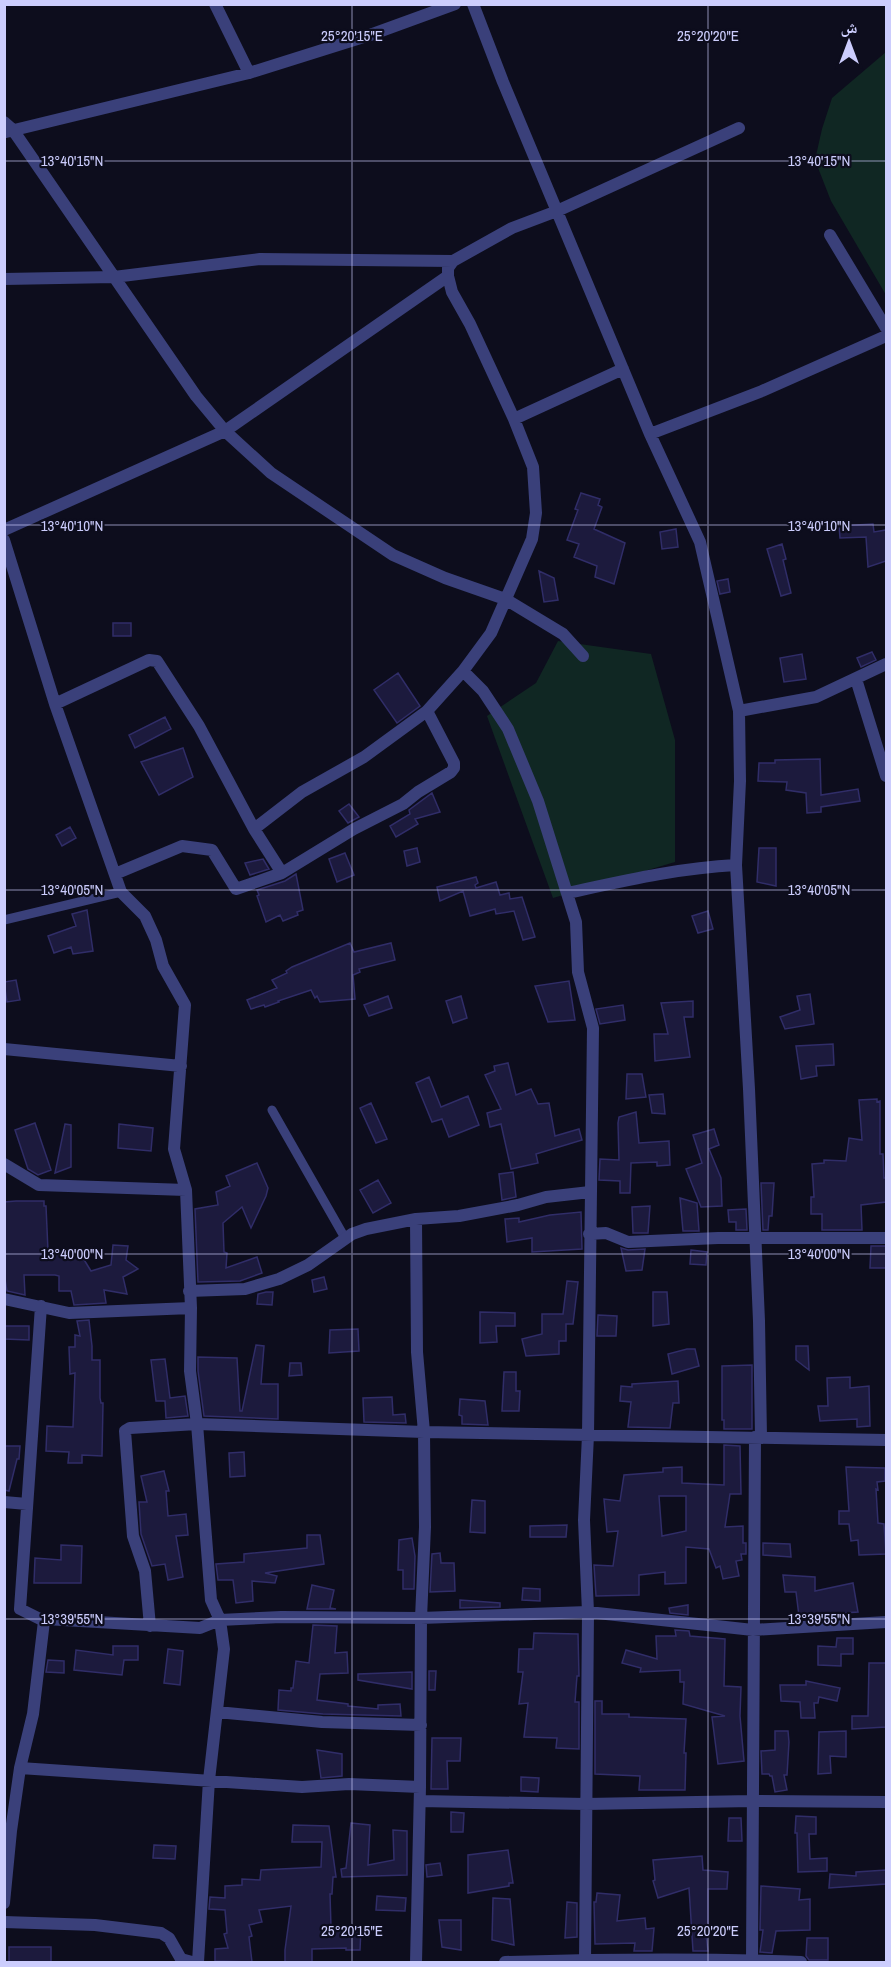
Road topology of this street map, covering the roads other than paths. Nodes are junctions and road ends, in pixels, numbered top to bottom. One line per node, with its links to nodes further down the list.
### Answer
1 (214, 4): 4 (street)
2 (455, 4): 4 (street)
3 (473, 4): 7 (street)
4 (249, 73): 5 (street)
5 (7, 128): 11 (street)
6 (740, 129): 7 (street)
7 (557, 211): 9 (street); 15 (street)
8 (830, 235): 13 (street)
9 (453, 261): 10 (street); 11 (street)
10 (448, 276): 16 (street); 17 (street)
11 (114, 277): 12 (street); 17 (street)
12 (4, 279)
13 (886, 328)
14 (886, 336): 18 (street)
15 (623, 369): 16 (street); 18 (street)
16 (514, 419): 21 (street)
17 (225, 431): 19 (street); 21 (street)
18 (650, 434): 28 (street)
19 (4, 530)
20 (4, 540): 26 (street)
21 (506, 599): 22 (street); 24 (street)
22 (584, 656)
23 (886, 664): 25 (street)
24 (463, 671): 27 (street); 35 (street)
25 (856, 679): 28 (street); 29 (street)
26 (56, 704): 30 (street); 33 (street)
27 (427, 711): 30 (street); 32 (street)
28 (740, 711): 31 (street)
29 (886, 776)
30 (254, 829): 32 (street)
31 (736, 865): 35 (street); 47 (street)
32 (282, 873): 33 (street)
33 (115, 874): 34 (street)
34 (121, 892): 36 (lane); 38 (street)
35 (567, 893): 42 (street)
36 (4, 920)
37 (4, 1049): 38 (street)
38 (181, 1066): 41 (street)
39 (272, 1110): 45 (lane)
40 (4, 1164): 41 (street)
41 (186, 1190): 48 (street)
42 (590, 1192): 43 (street); 44 (street)
43 (416, 1219): 45 (street); 53 (street)
44 (589, 1234): 47 (street); 54 (street)
45 (345, 1238): 48 (street)
46 (886, 1238): 47 (street)
47 (754, 1239): 55 (street)
48 (189, 1291): 51 (street)
49 (4, 1299): 50 (street)
50 (40, 1306): 51 (street); 58 (street)
51 (191, 1308): 52 (street)
52 (197, 1424): 53 (street); 61 (street); 64 (street)
53 (424, 1432): 54 (street); 60 (street)
54 (588, 1435): 55 (street); 59 (street)
55 (758, 1437): 56 (street); 65 (street)
56 (886, 1440)
57 (4, 1502): 58 (street)
58 (27, 1504): 62 (street)
59 (588, 1612): 60 (street); 65 (street); 74 (street)
60 (421, 1617): 61 (street); 67 (street)
61 (220, 1620): 64 (street); 66 (street)
62 (44, 1621): 64 (street); 68 (street)
63 (886, 1622): 65 (street)
64 (150, 1626)
65 (753, 1630): 72 (street)
66 (217, 1712): 67 (street); 69 (street)
67 (421, 1725): 70 (street)
68 (20, 1768): 69 (street); 75 (street)
69 (209, 1780): 70 (street); 80 (street)
70 (420, 1787): 71 (street)
71 (420, 1801): 74 (street); 81 (street)
72 (752, 1801): 73 (street); 74 (street); 78 (street)
73 (886, 1802)
74 (586, 1804): 77 (street)
75 (4, 1903)
76 (4, 1922): 79 (street)
77 (585, 1961): 78 (street); 82 (street)
78 (752, 1961): 83 (street)
79 (192, 1962)
80 (198, 1962)
81 (416, 1962)
82 (505, 1962)
83 (801, 1962)

